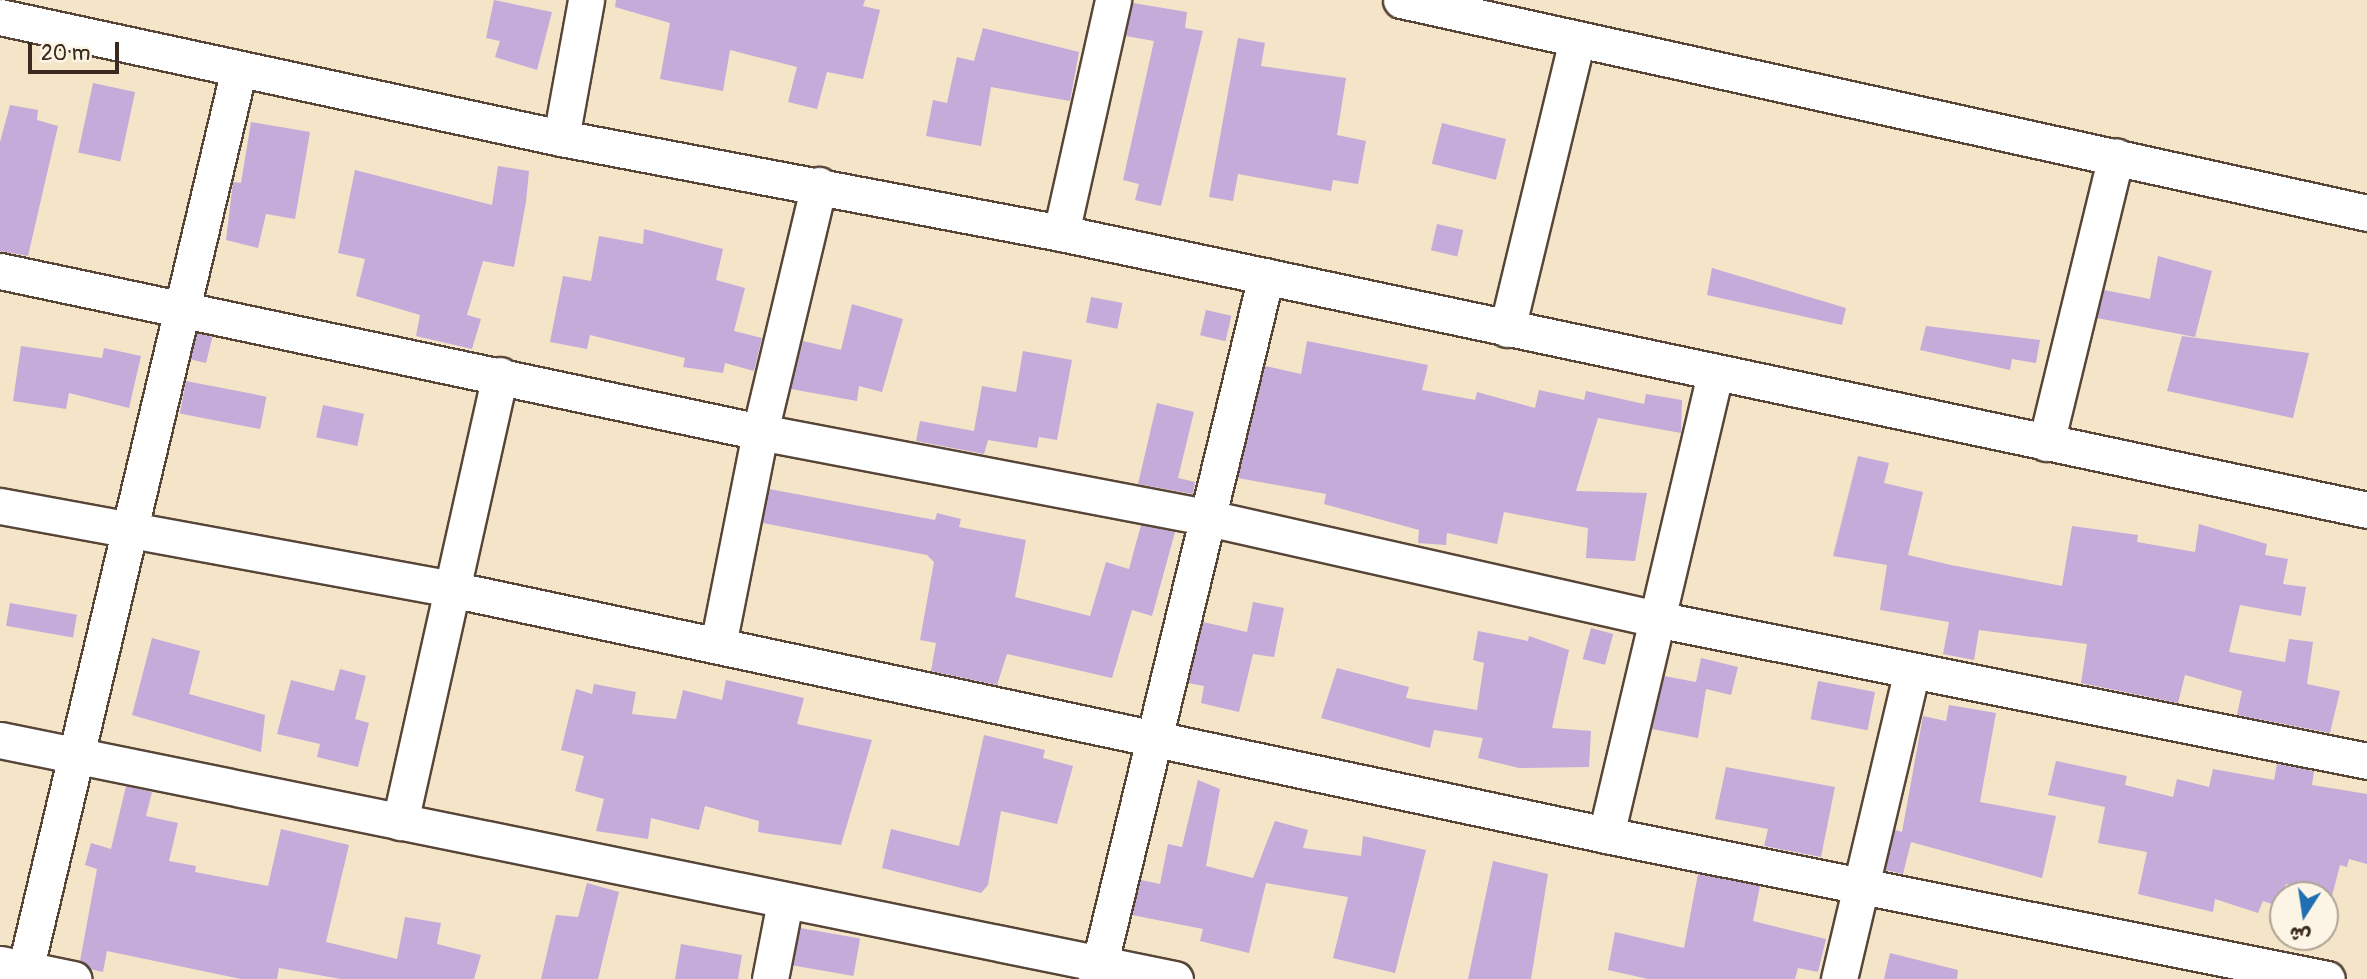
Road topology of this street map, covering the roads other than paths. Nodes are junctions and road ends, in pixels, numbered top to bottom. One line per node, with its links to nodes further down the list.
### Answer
1 (586, 0): 7 (street)
2 (1112, 0): 11 (street)
3 (1401, 0): 5 (street)
4 (0, 17): 6 (street)
5 (1577, 39): 8 (street); 15 (street)
6 (239, 69): 7 (street); 14 (street)
7 (561, 138): 9 (street)
8 (2116, 156): 10 (street); 19 (street)
9 (819, 185): 11 (street); 18 (street)
10 (2367, 213)
11 (1061, 233): 13 (street)
12 (0, 271): 14 (street)
13 (1265, 276): 15 (street); 22 (street)
14 (182, 308): 16 (street); 23 (street)
15 (1507, 328): 17 (street)
16 (500, 375): 18 (street); 24 (street)
17 (1715, 375): 19 (street); 25 (street)
18 (760, 432): 22 (street); 26 (street)
19 (2046, 443): 21 (street)
20 (0, 506): 23 (street)
21 (2367, 510)
22 (1204, 517): 25 (street); 28 (street)
23 (131, 534): 24 (street); 30 (street)
24 (451, 589): 26 (street); 32 (street)
25 (1657, 619): 27 (street); 33 (street)
26 (718, 645): 28 (street)
27 (1912, 671): 31 (street); 34 (street)
28 (1154, 737): 33 (street); 37 (street)
29 (0, 740): 30 (street)
30 (81, 757): 32 (street); 36 (street)
31 (2367, 761)
32 (400, 822): 35 (street)
33 (1606, 835): 34 (street)
34 (1859, 885): 41 (street); 42 (street)
35 (785, 902): 37 (street); 39 (street)
36 (16, 971): 38 (street)
37 (1098, 971): 40 (street)
38 (73, 979)
39 (770, 979)
40 (1175, 979)
41 (1839, 979)
42 (2327, 979)

